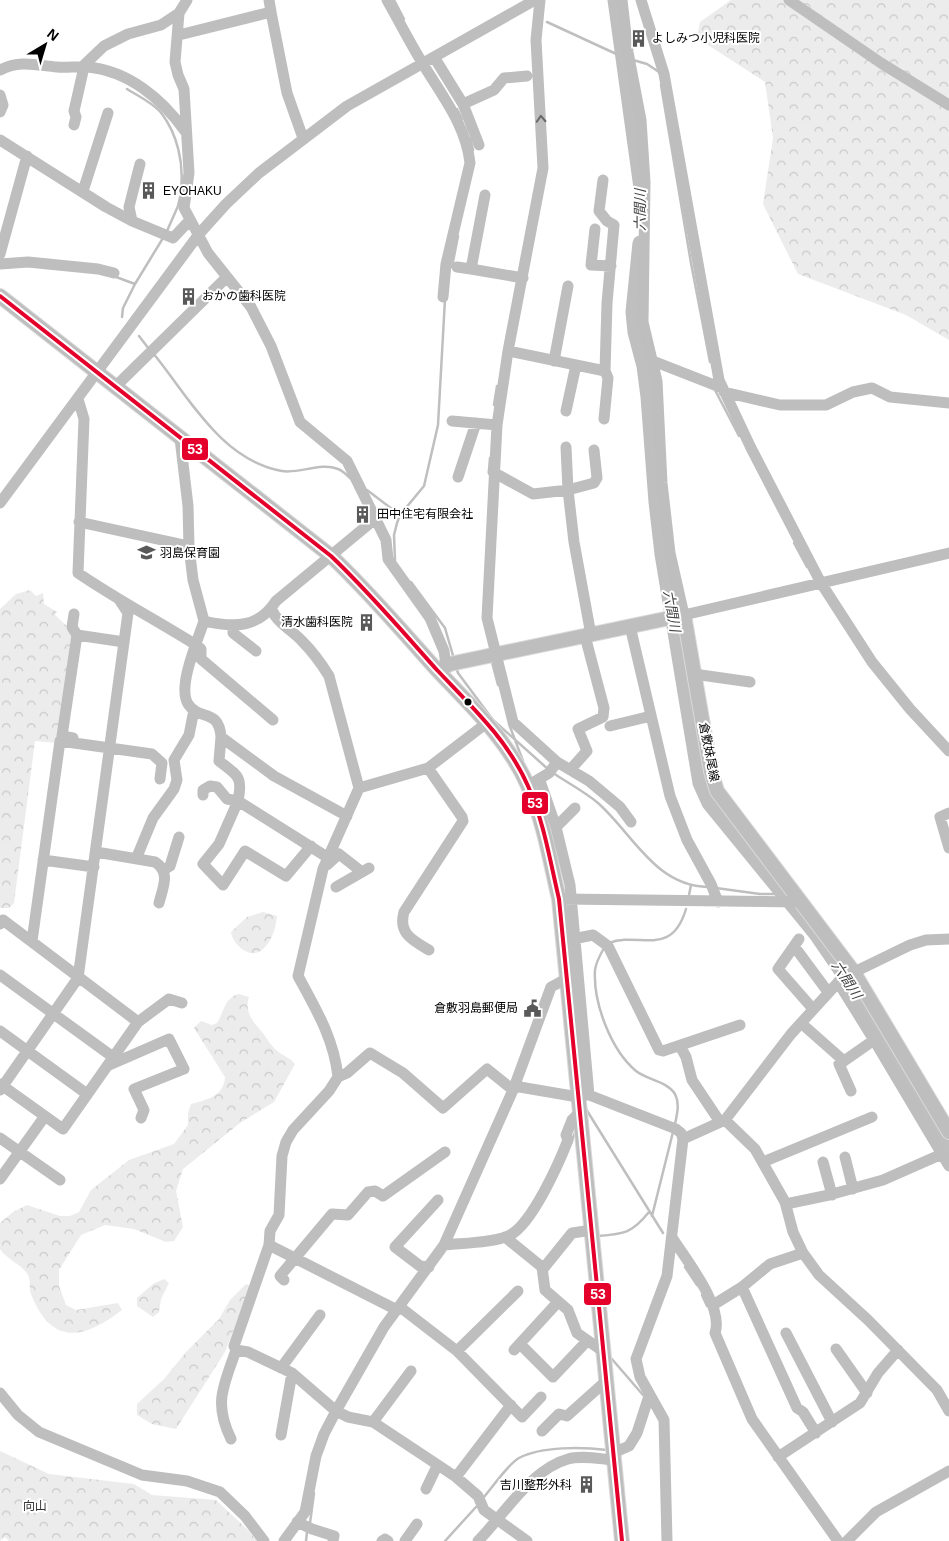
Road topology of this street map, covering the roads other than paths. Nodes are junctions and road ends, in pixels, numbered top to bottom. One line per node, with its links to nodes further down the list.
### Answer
1 (187, 0): 10 (street)
2 (269, 0): 9 (street)
3 (387, 0): 13 (street)
4 (536, 0): 12 (street)
5 (540, 0): 45 (street, one-way to 5)
6 (622, 0): 51 (street)
7 (641, 0): 56 (street)
8 (790, 0): 20 (street)
9 (270, 12): 11 (street); 26 (street)
10 (179, 13): 11 (street); 14 (street)
11 (179, 35): 18 (street)
12 (434, 56): 13 (street); 19 (street)
13 (422, 63): 26 (street); 48 (street)
14 (83, 67): 15 (street); 21 (street); 24 (street)
15 (0, 70)
16 (527, 76): 19 (street)
17 (0, 95): 22 (street)
18 (184, 98): 21 (street); 25 (street)
19 (463, 104): 28 (street)
20 (949, 105)
21 (169, 109): 25 (street)
22 (0, 112)
23 (108, 113): 32 (street)
24 (74, 125)
25 (185, 131): 34 (street)
26 (303, 138): 37 (street)
27 (0, 140): 29 (street)
28 (479, 144)
29 (27, 156): 32 (street); 38 (street)
30 (140, 164): 35 (street)
31 (603, 180): 40 (street)
32 (82, 192): 35 (street)
33 (485, 195): 42 (street)
34 (190, 220): 35 (street); 37 (street)
35 (132, 221)
36 (595, 229): 40 (street)
37 (199, 234): 44 (street); 54 (street)
38 (0, 254)
39 (0, 264): 43 (street)
40 (611, 266): 53 (street)
41 (457, 267): 42 (street)
42 (471, 270): 45 (street)
43 (114, 273)
44 (228, 277): 55 (street); 71 (street)
45 (520, 277): 49 (street)
46 (568, 286): 50 (street)
47 (0, 296): 54 (main road)
48 (443, 298)
49 (508, 351): 50 (street); 63 (street)
50 (554, 360): 52 (street)
51 (653, 361): 56 (street); 80 (street)
52 (576, 365): 53 (street); 59 (street)
53 (605, 371): 60 (street)
54 (97, 372): 55 (main road); 57 (street)
55 (115, 387): 64 (main road)
56 (723, 390): 58 (street); 76 (street)
57 (78, 399): 70 (street); 72 (street)
58 (949, 403)
59 (566, 411)
60 (604, 419)
61 (452, 421): 62 (street)
62 (476, 423): 63 (street); 68 (street)
63 (493, 425): 67 (street)
64 (180, 438): 73 (street); 75 (main road)
65 (566, 447): 69 (street)
66 (594, 450): 69 (street)
67 (493, 472): 69 (street); 89 (street)
68 (458, 477)
69 (568, 490): 85 (street)
70 (0, 503)
71 (375, 519): 75 (street); 90 (street)
72 (79, 522): 73 (street); 77 (street)
73 (189, 546): 81 (street)
74 (949, 552): 76 (street)
75 (331, 556): 78 (street); 90 (main road)
76 (821, 583): 80 (street); 100 (street)
77 (120, 601): 86 (street); 87 (street)
78 (272, 610): 82 (street); 105 (street)
79 (74, 614): 84 (street)
80 (677, 616): 83 (main road); 91 (main road, 倉敷妹尾線)
81 (204, 621): 82 (street); 87 (street)
82 (232, 626): 88 (street)
83 (630, 626): 85 (main road); 94 (street)
84 (77, 635): 86 (street); 99 (street)
85 (588, 635): 89 (main road); 102 (street)
86 (124, 642): 99 (street)
87 (196, 645): 93 (street); 95 (street)
88 (256, 651)
89 (495, 656): 90 (main road); 103 (street)
90 (449, 666): 96 (main road)
91 (694, 674): 92 (street); 127 (main road, 倉敷妹尾線)
92 (750, 682)
93 (194, 710): 98 (street); 118 (street)
94 (651, 716): 97 (street); 124 (street)
95 (273, 720)
96 (488, 722): 101 (street); 103 (main road)
97 (610, 726)
98 (222, 737): 107 (street); 110 (street)
99 (110, 746): 104 (street); 116 (street); 119 (street)
100 (949, 751)
101 (428, 768): 105 (street); 132 (street)
102 (570, 770): 103 (street); 111 (street)
103 (545, 773): 112 (street); 125 (main road)
104 (160, 778)
105 (359, 788): 110 (street)
106 (202, 795): 107 (street)
107 (238, 801): 114 (street); 114 (street)
108 (575, 808): 112 (street)
109 (949, 813): 115 (street)
110 (347, 816): 117 (street)
111 (631, 822)
112 (556, 827): 125 (street)
113 (179, 837): 122 (street)
114 (311, 846): 117 (street)
115 (949, 848)
116 (96, 852): 118 (street); 120 (street)
117 (327, 857): 121 (street)
118 (136, 859): 122 (street)
119 (43, 860): 120 (street); 131 (street)
120 (94, 867): 135 (street)
121 (322, 869): 123 (street); 150 (street)
122 (164, 870): 126 (street)
123 (336, 887)
124 (714, 893): 125 (street); 127 (street)
125 (565, 899): 130 (main road)
126 (159, 902)
127 (799, 902): 134 (main road, 倉敷妹尾線)
128 (0, 924): 131 (street)
129 (949, 939): 134 (street)
130 (568, 940): 136 (main road); 146 (street); 155 (street)
131 (32, 941): 135 (street)
132 (429, 950)
133 (0, 975): 140 (street)
134 (846, 976): 137 (street); 145 (street); 161 (main road, 倉敷妹尾線)
135 (78, 978): 140 (street); 141 (street)
136 (566, 979): 152 (street); 155 (main road)
137 (828, 992): 139 (street); 139 (street)
138 (182, 1003): 141 (street)
139 (813, 1009): 142 (street)
140 (53, 1014): 147 (street); 149 (street)
141 (138, 1022): 149 (street)
142 (801, 1023): 148 (street); 160 (street)
143 (740, 1025): 146 (street)
144 (0, 1031): 147 (street)
145 (874, 1040): 148 (street); 166 (street)
146 (680, 1046): 160 (street)
147 (27, 1051): 151 (street); 154 (street)
148 (844, 1061): 153 (street)
149 (110, 1062): 154 (street); 159 (street)
150 (338, 1077): 152 (street); 180 (street)
151 (1, 1087): 157 (street)
152 (514, 1088): 155 (street); 181 (street)
153 (851, 1091)
154 (88, 1094): 157 (street)
155 (583, 1095): 156 (main road); 163 (street)
156 (579, 1113): 177 (main road); 178 (street)
157 (45, 1116): 164 (street)
158 (872, 1117): 168 (street)
159 (141, 1118)
160 (722, 1121): 163 (street); 168 (street)
161 (949, 1132)
162 (0, 1138): 164 (street)
163 (683, 1139): 179 (street)
164 (20, 1152): 171 (street); 172 (street)
165 (445, 1152): 183 (street)
166 (942, 1154): 170 (street); 173 (street)
167 (845, 1157): 173 (street)
168 (763, 1162): 176 (street)
169 (822, 1162): 174 (street)
170 (949, 1166)
171 (0, 1179)
172 (60, 1180)
173 (853, 1189): 174 (street)
174 (832, 1195): 176 (street)
175 (438, 1200): 184 (street)
176 (786, 1204): 182 (street)
177 (592, 1230): 185 (street); 199 (main road)
178 (505, 1237): 181 (street); 185 (street)
179 (673, 1239): 190 (street); 205 (street)
180 (270, 1245): 183 (street); 196 (street)
181 (444, 1245): 184 (street)
182 (803, 1253): 187 (street); 197 (street)
183 (295, 1258): 186 (street); 191 (street)
184 (429, 1267): 191 (street)
185 (543, 1269): 189 (street)
186 (284, 1280)
187 (742, 1287): 190 (street); 213 (street)
188 (518, 1291): 198 (street)
189 (558, 1302): 194 (street); 194 (street)
190 (713, 1305): 217 (street)
191 (398, 1308): 198 (street); 208 (street)
192 (320, 1315): 200 (street)
193 (786, 1333): 211 (street)
194 (587, 1342): 199 (street)
195 (836, 1349): 204 (street)
196 (236, 1350): 200 (street); 215 (street)
197 (898, 1350): 204 (street); 209 (street)
198 (457, 1351): 207 (street)
199 (604, 1352): 202 (main road)
200 (286, 1370): 208 (street); 214 (street)
201 (411, 1371): 210 (street)
202 (606, 1381): 212 (street); 216 (main road)
203 (0, 1393): 225 (street)
204 (867, 1393): 211 (street)
205 (649, 1396): 216 (street); 234 (street)
206 (540, 1397): 207 (street)
207 (511, 1405): 220 (street)
208 (336, 1411): 210 (street); 223 (street)
209 (949, 1411)
210 (373, 1422): 218 (street)
211 (832, 1422): 213 (street)
212 (542, 1431)
213 (816, 1433): 217 (street)
214 (281, 1435)
215 (231, 1439)
216 (614, 1456): 222 (street); 233 (main road)
217 (778, 1457): 235 (street)
218 (437, 1466): 220 (street); 221 (street)
219 (949, 1471): 236 (street)
220 (456, 1477): 222 (street)
221 (426, 1489)
222 (498, 1521): 231 (street); 232 (street)
223 (297, 1522): 226 (street); 227 (street)
224 (417, 1524): 230 (street)
225 (264, 1541)
226 (284, 1541)
227 (333, 1541)
228 (382, 1541): 229 (street)
229 (388, 1541)
230 (405, 1541)
231 (478, 1541)
232 (527, 1541)
233 (622, 1541)
234 (667, 1541)
235 (838, 1541)
236 (847, 1541)

